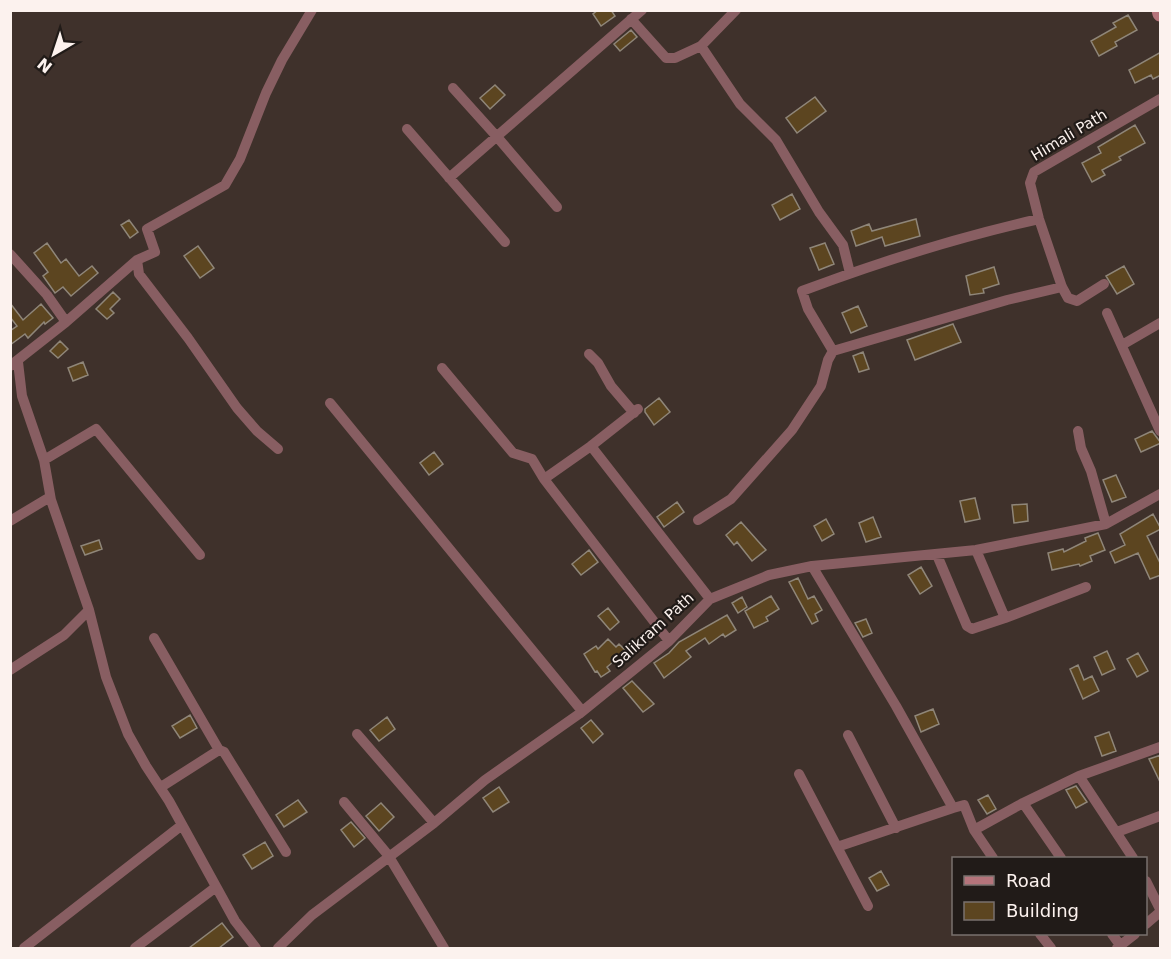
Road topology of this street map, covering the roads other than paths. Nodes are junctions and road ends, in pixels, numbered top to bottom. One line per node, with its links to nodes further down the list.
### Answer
1 (312, 10): 15 (street)
2 (642, 10): 4 (street)
3 (736, 10): 5 (street)
4 (631, 19): 5 (street); 9 (street)
5 (701, 46): 16 (street)
6 (453, 88): 9 (street)
7 (1161, 99): 12 (street, Himali Path)
8 (407, 129): 10 (street)
9 (498, 138): 10 (street); 11 (street)
10 (449, 178): 13 (street)
11 (557, 207)
12 (1039, 219): 16 (street); 18 (street, Himali Path)
13 (505, 242)
14 (10, 254): 20 (street)
15 (137, 260): 20 (street); 31 (street)
16 (850, 273): 23 (street)
17 (1104, 284): 18 (street)
18 (1062, 287): 23 (street)
19 (1107, 313): 22 (street)
20 (66, 322): 25 (street)
21 (1161, 322): 22 (street)
22 (1122, 345): 29 (street)
23 (832, 351): 36 (street)
24 (589, 354): 30 (street)
25 (14, 364): 32 (street)
26 (442, 368): 33 (street)
27 (330, 403): 50 (street)
28 (1078, 431): 38 (street)
29 (1161, 431)
30 (591, 446): 33 (street); 44 (street)
31 (278, 449)
32 (44, 460): 35 (street); 40 (street)
33 (544, 479): 48 (street)
34 (1161, 494): 38 (street, Salikram Path)
35 (50, 497): 37 (street); 45 (street)
36 (698, 520)
37 (10, 521)
38 (1106, 524): 39 (street, Salikram Path)
39 (976, 550): 41 (street, Salikram Path); 46 (street)
40 (200, 555)
41 (937, 555): 42 (street, Salikram Path); 46 (street)
42 (812, 566): 44 (street, Salikram Path); 60 (street)
43 (1086, 587): 46 (street)
44 (710, 599): 48 (street, Salikram Path)
45 (89, 610): 49 (street); 57 (street)
46 (1005, 618)
47 (154, 638): 54 (street)
48 (669, 640): 50 (street, Salikram Path)
49 (10, 670)
50 (582, 711): 62 (street, Salikram Path)
51 (357, 734): 62 (street)
52 (848, 735): 64 (street)
53 (1161, 747): 56 (street)
54 (219, 750): 57 (street); 68 (street)
55 (799, 774): 67 (street)
56 (1079, 776): 59 (street); 66 (street)
57 (161, 787): 63 (street)
58 (344, 802): 69 (street)
59 (1023, 803): 65 (street); 71 (street)
60 (953, 808): 64 (street); 65 (street)
61 (1161, 816): 66 (street)
62 (434, 823): 69 (street, Salikram Path)
63 (183, 825): 74 (street); 81 (street)
64 (896, 828): 67 (street)
65 (974, 830): 70 (street)
66 (1117, 832): 72 (street)
67 (837, 847): 75 (street)
68 (286, 852)
69 (388, 855): 84 (street, Salikram Path); 85 (street)
70 (992, 857)
71 (1060, 857)
72 (1132, 857)
73 (1147, 883): 76 (street)
74 (216, 887): 82 (street); 83 (street)
75 (868, 906)
76 (1161, 910): 77 (street)
77 (1147, 923)
78 (1041, 935): 86 (street)
79 (1133, 935): 80 (street)
80 (1119, 947)
81 (24, 948)
82 (135, 948)
83 (256, 948)
84 (278, 948)
85 (444, 948)
86 (1051, 948)

